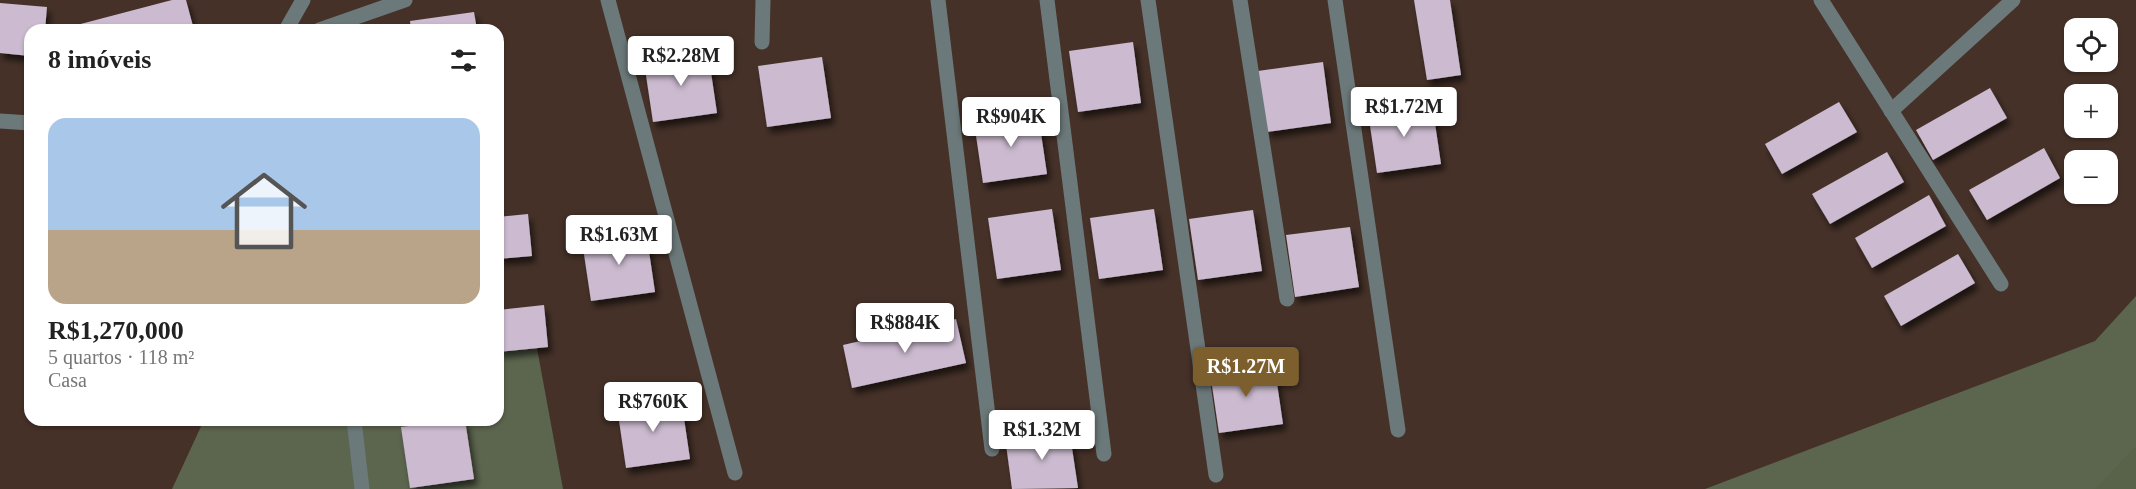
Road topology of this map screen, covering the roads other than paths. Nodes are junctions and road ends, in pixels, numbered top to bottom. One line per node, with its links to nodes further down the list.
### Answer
1 (303, 0): 12 (street)
2 (405, 0): 13 (street)
3 (608, 0): 24 (street)
4 (763, 0): 14 (street)
5 (938, 0): 22 (street)
6 (1047, 0): 23 (street)
7 (1148, 0): 25 (street)
8 (1240, 0): 19 (street)
9 (1335, 0): 21 (street)
10 (1821, 0): 15 (street)
11 (2013, 0): 15 (street)
12 (289, 24)
13 (336, 24)
14 (762, 42)
15 (1891, 111): 18 (street)
16 (0, 121): 17 (street)
17 (24, 123)
18 (2001, 284)
19 (1287, 299)
20 (355, 426): 26 (street)
21 (1398, 430)
22 (992, 449)
23 (1104, 454)
24 (735, 473)
25 (1215, 475)
26 (362, 489)

